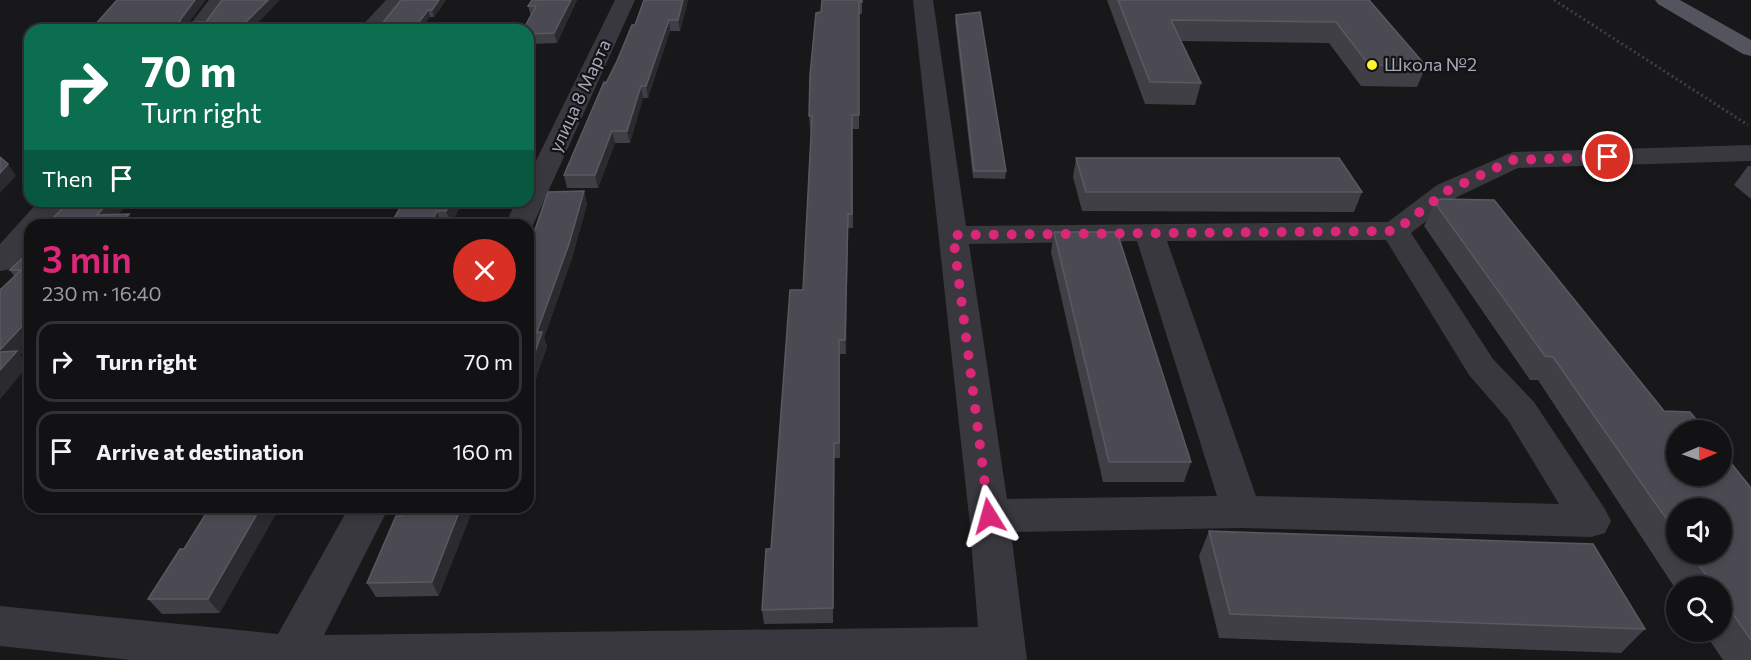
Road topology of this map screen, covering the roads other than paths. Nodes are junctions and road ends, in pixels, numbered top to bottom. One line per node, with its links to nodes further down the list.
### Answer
1 (219, 0): 6 (street)
2 (397, 0): 7 (street)
3 (626, 0): 10 (street, улица 8 Марта)
4 (923, 0): 15 (street)
5 (1665, 0): 8 (main road)
6 (201, 24)
7 (375, 24)
8 (1751, 48)
9 (1751, 153): 13 (street)
10 (534, 193)
11 (50, 207): 12 (street)
12 (38, 219)
13 (1395, 231): 14 (street); 18 (street)
14 (1149, 232): 15 (street); 18 (street)
15 (953, 235): 20 (street)
16 (24, 236): 17 (street)
17 (0, 262)
18 (1242, 512): 20 (street)
19 (366, 513): 23 (street)
20 (989, 516): 22 (street)
21 (0, 626): 23 (street)
22 (1003, 653): 23 (street)
23 (288, 658)

